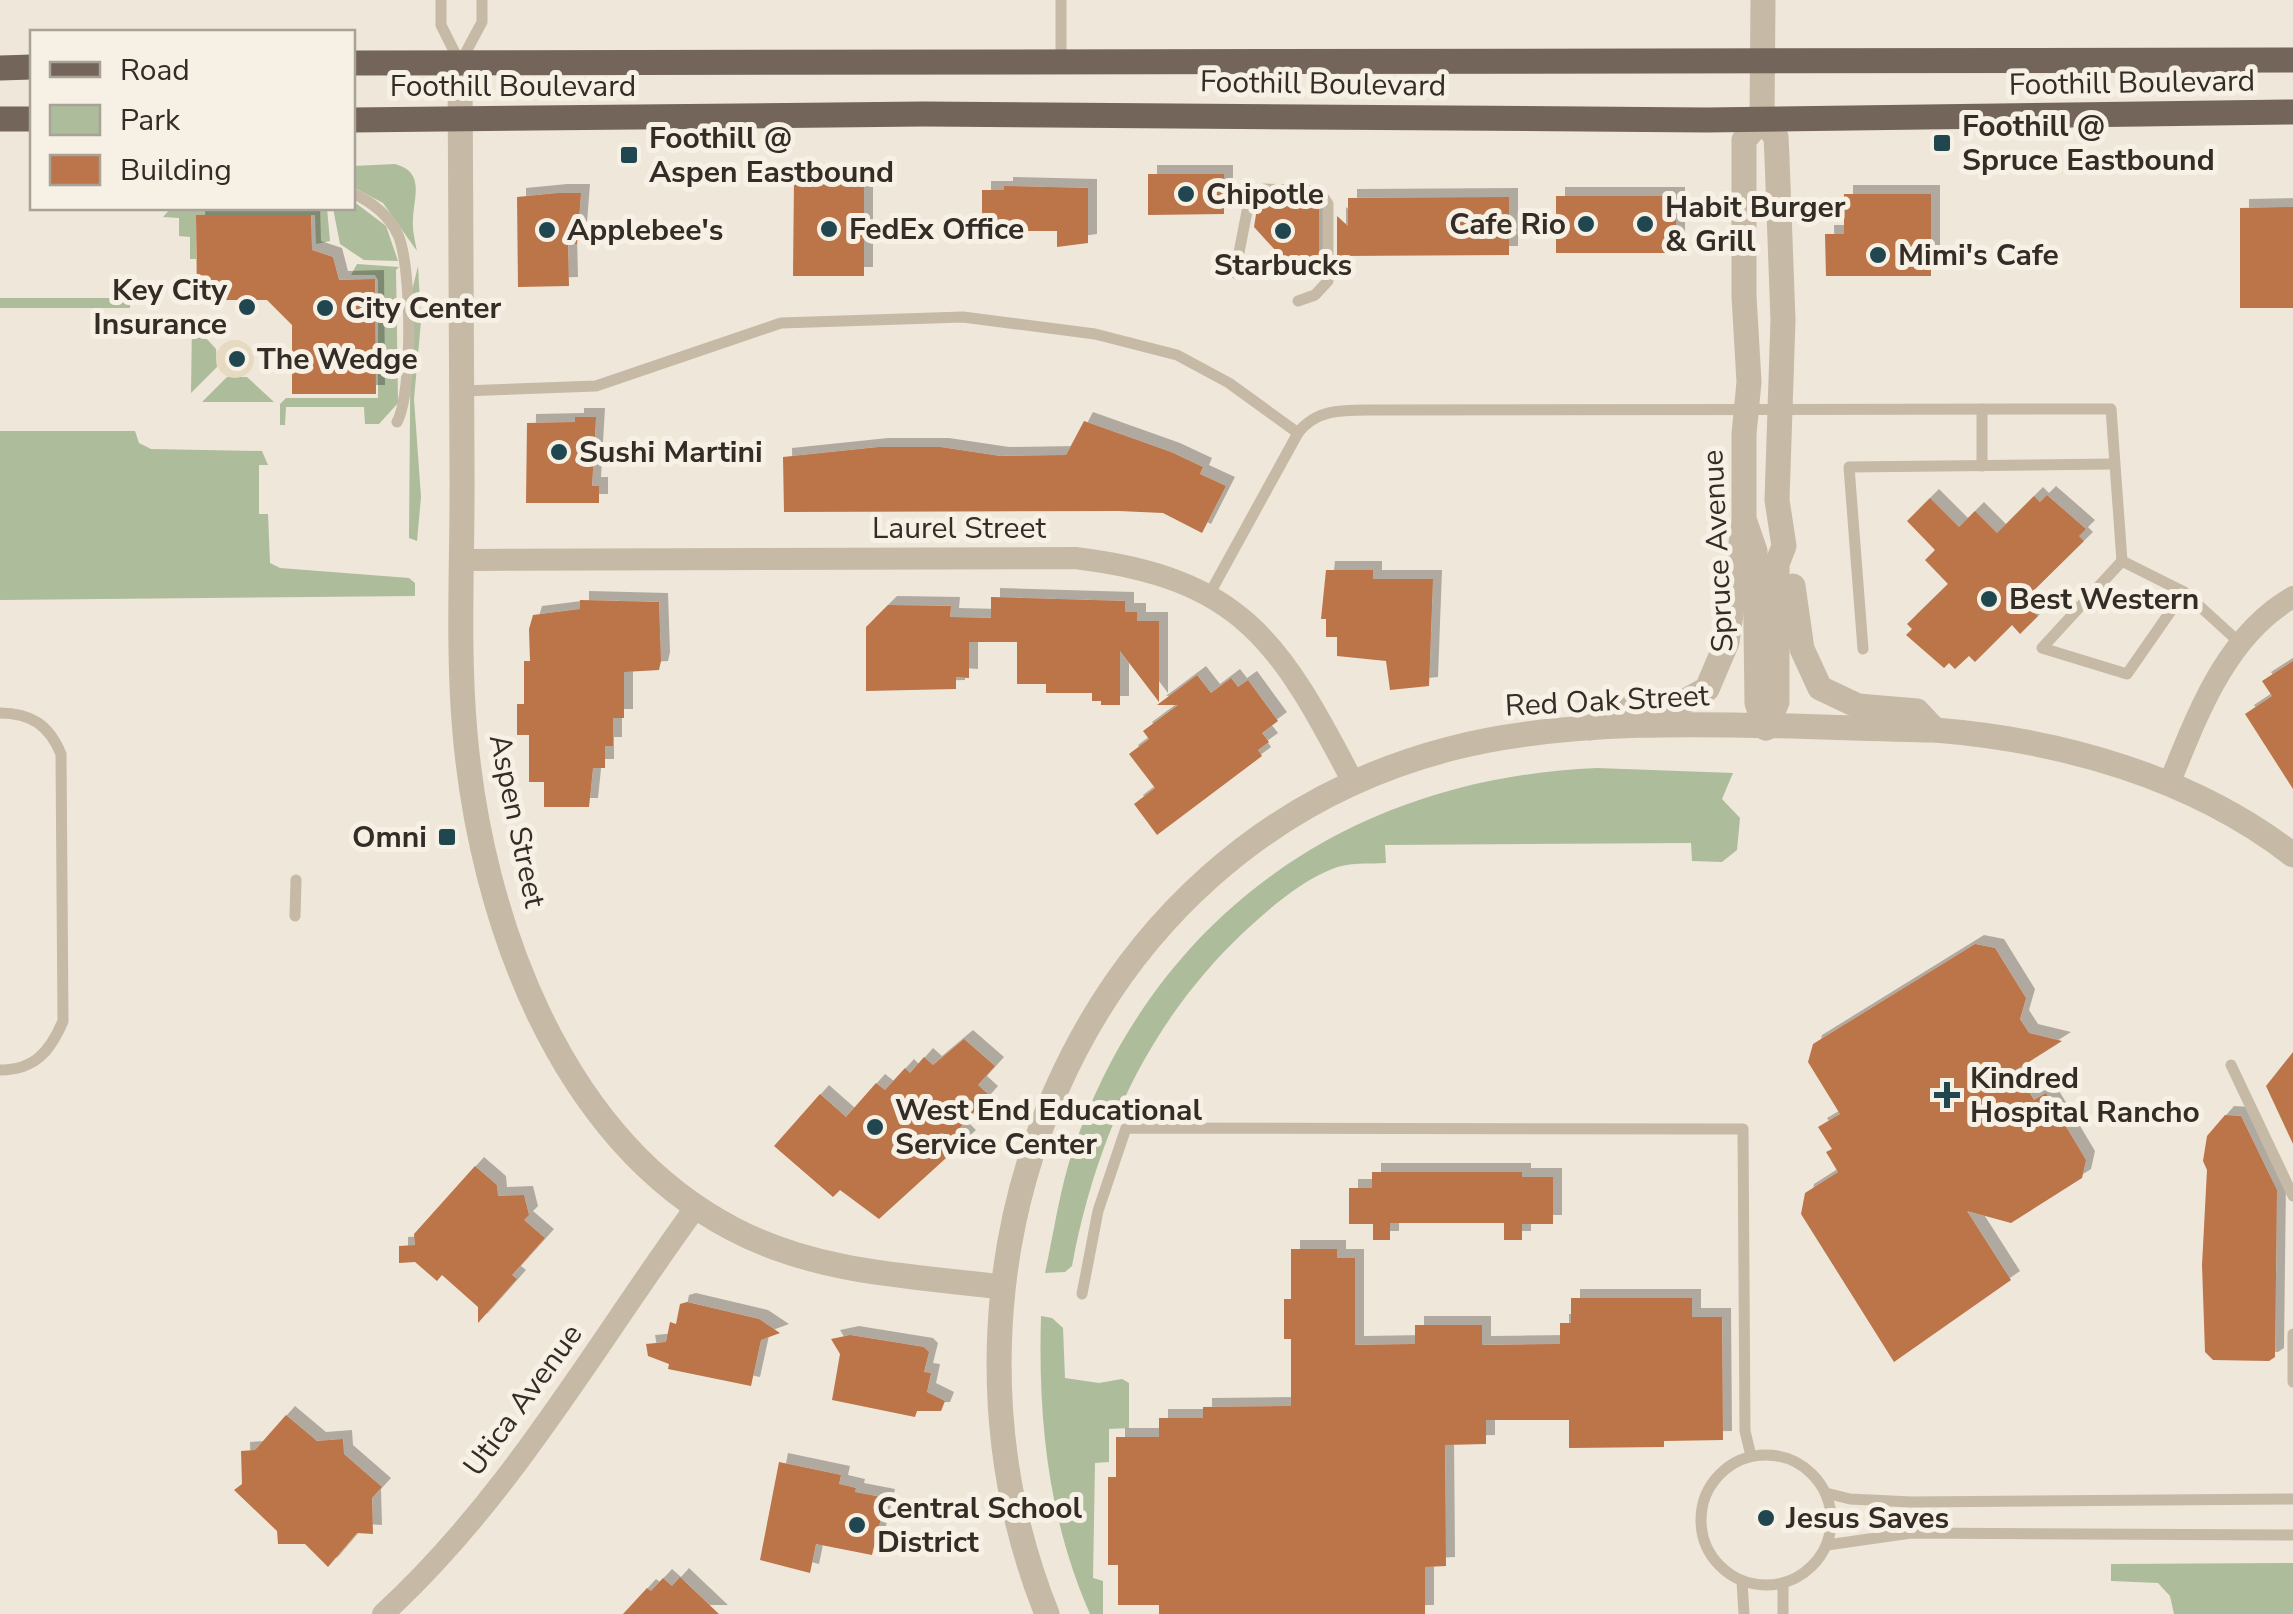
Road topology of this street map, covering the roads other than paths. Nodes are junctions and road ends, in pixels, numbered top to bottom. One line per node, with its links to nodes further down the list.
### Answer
1 (441, 0): 8 (lane, Aspen Street)
2 (482, 0): 8 (lane, Aspen Street)
3 (1061, 0): 9 (lane)
4 (1763, 0): 5 (street, Spruce Avenue)
5 (1762, 59): 6 (main road, Foothill Boulevard); 9 (main road, Foothill Boulevard); 16 (street, Spruce Avenue)
6 (2293, 60)
7 (355, 63): 8 (main road, Foothill Boulevard)
8 (460, 63): 9 (main road, Foothill Boulevard); 15 (street, Aspen Street)
9 (1060, 63)
10 (30, 67): 11 (main road)
11 (0, 68)
12 (2293, 112): 16 (main road, Foothill Boulevard)
13 (0, 119): 14 (main road)
14 (30, 119)
15 (460, 119): 16 (main road, Foothill Boulevard); 17 (main road, Foothill Boulevard); 21 (street, Aspen Street)
16 (1762, 119): 22 (street, Spruce Avenue); 23 (street, Spruce Avenue)
17 (355, 120)
18 (355, 195): 25 (lane)
19 (1235, 274): 20 (lane)
20 (1298, 301)
21 (462, 391): 26 (lane); 31 (street, Aspen Street)
22 (1746, 408): 23 (lane); 26 (lane); 29 (street, Spruce Avenue)
23 (1778, 408): 24 (lane); 30 (street, Spruce Avenue)
24 (1982, 409): 27 (lane); 28 (lane)
25 (398, 422)
26 (1298, 433): 34 (lane)
27 (2112, 464): 28 (lane); 32 (lane)
28 (1982, 466): 37 (lane)
29 (1744, 519): 39 (street); 40 (street, Spruce Avenue)
30 (1784, 546): 40 (street, Spruce Avenue); 41 (street)
31 (463, 560): 34 (street, Laurel Street); 50 (street, Aspen Street)
32 (2122, 562): 33 (lane); 33 (lane)
33 (2184, 592): 36 (lane)
34 (1210, 594): 42 (street, Laurel Street)
35 (2293, 597): 36 (street)
36 (2240, 642): 43 (street)
37 (1863, 649)
38 (0, 713): 48 (lane)
39 (1590, 728): 40 (street, Red Oak Street); 42 (street, Red Oak Street)
40 (1766, 728): 41 (street, Red Oak Street)
41 (1935, 730): 43 (street)
42 (1353, 782): 51 (street, Red Oak Street)
43 (2168, 784): 44 (street)
44 (2293, 854)
45 (296, 880): 46 (lane)
46 (295, 916)
47 (2231, 1065): 49 (lane)
48 (0, 1070)
49 (2293, 1196)
50 (696, 1207): 51 (street, Aspen Street); 62 (street, Utica Avenue)
51 (1002, 1287): 63 (street, Red Oak Street)
52 (1082, 1294): 55 (lane)
53 (2293, 1334): 54 (lane)
54 (2293, 1382)
55 (1751, 1456): 56 (lane); 60 (lane)
56 (1826, 1493): 57 (lane); 59 (lane)
57 (2293, 1499)
58 (2293, 1535): 59 (lane)
59 (1827, 1545): 61 (lane)
60 (1742, 1580): 61 (lane); 64 (lane)
61 (1782, 1583): 65 (lane)
62 (382, 1614)
63 (1047, 1614)
64 (1744, 1614)
65 (1783, 1614)

